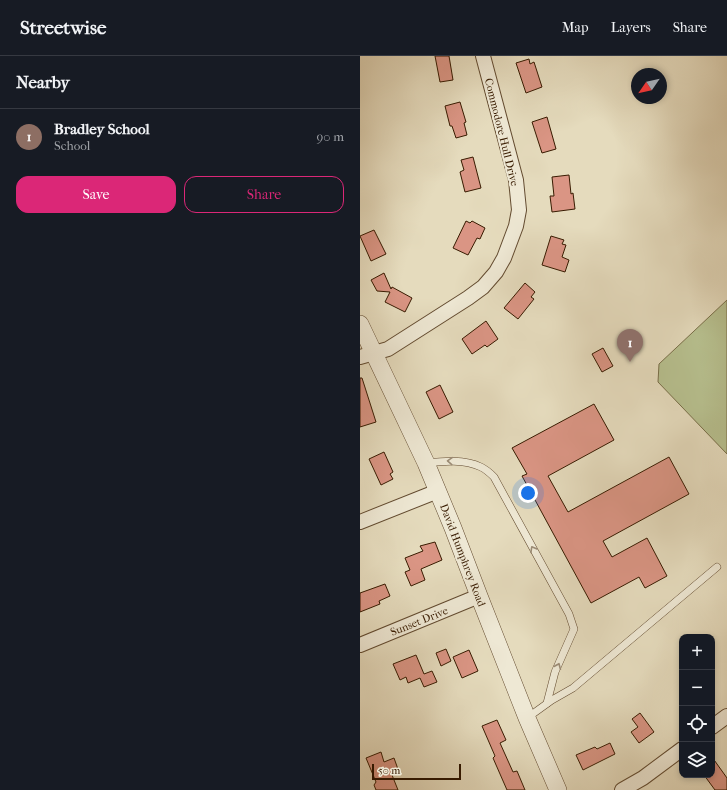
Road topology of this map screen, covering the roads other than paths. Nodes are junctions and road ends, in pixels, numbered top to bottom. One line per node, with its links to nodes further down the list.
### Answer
1 (483, 56): 3 (street, Commodore Hull Drive)
2 (360, 324): 3 (street, David Humphrey Road)
3 (367, 354): 4 (street, David Humphrey Road)
4 (426, 463): 5 (street, David Humphrey Road); 10 (lane, one-way to 4)
5 (438, 491): 6 (street); 8 (street, David Humphrey Road)
6 (360, 522)
7 (717, 567): 10 (lane)
8 (479, 596): 9 (street, Sunset Drive); 11 (street, David Humphrey Road)
9 (360, 645)
10 (547, 703): 11 (lane)
11 (526, 718): 13 (street, David Humphrey Road)
12 (679, 751): 14 (street)
13 (558, 790)
14 (622, 790)

